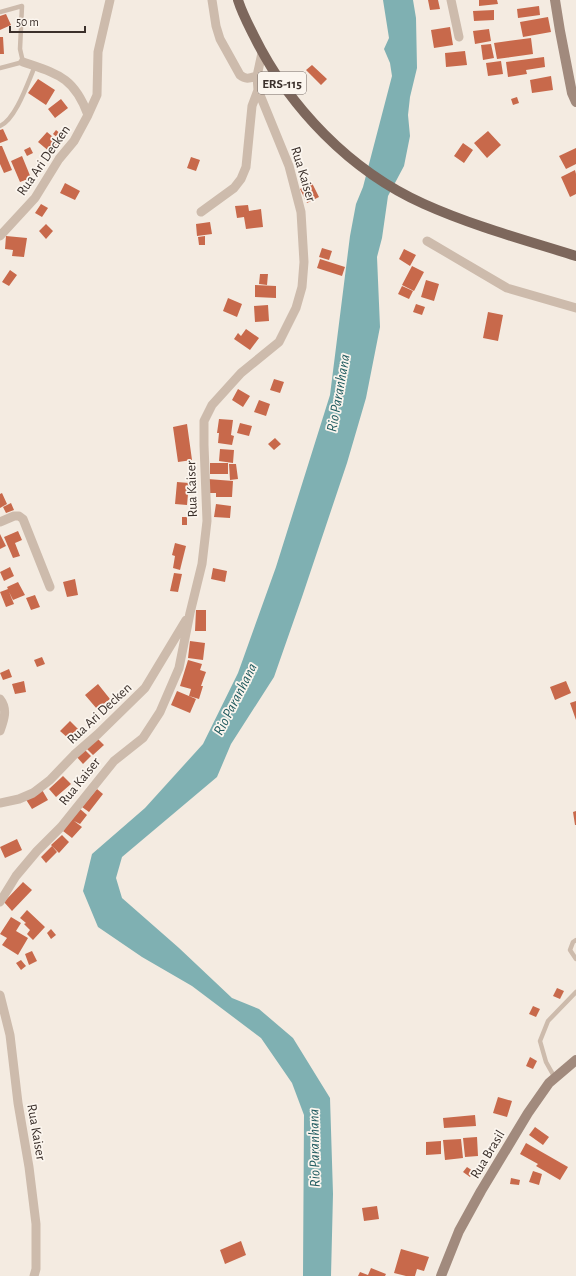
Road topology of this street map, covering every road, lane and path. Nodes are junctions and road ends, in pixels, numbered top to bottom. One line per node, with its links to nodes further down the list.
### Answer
1 (110, 0): 15 (street, Rua Ari Decken)
2 (212, 0): 12 (street)
3 (238, 0): 8 (main road, ERS-115)
4 (451, 0): 7 (street)
5 (556, 0): 14 (street)
6 (0, 12): 9 (lane)
7 (459, 37)
8 (262, 53): 12 (street, Rua Kaiser); 20 (main road, ERS-115)
9 (23, 62): 10 (street); 11 (lane)
10 (35, 66): 15 (street); 16 (lane)
11 (0, 68)
12 (257, 76): 13 (street, Rua Kaiser)
13 (258, 90): 17 (street); 24 (street, Rua Kaiser)
14 (576, 102)
15 (88, 115): 18 (street, Rua Ari Decken)
16 (0, 126)
17 (201, 212)
18 (0, 236)
19 (427, 241): 21 (street)
20 (576, 256)
21 (576, 308)
22 (0, 522): 23 (street)
23 (50, 587)
24 (190, 613): 27 (street, Rua Ari Decken); 28 (street, Rua Kaiser)
25 (0, 699): 26 (street)
26 (0, 732)
27 (0, 803)
28 (0, 902)
29 (576, 940): 30 (lane)
30 (576, 959)
31 (576, 992): 34 (lane)
32 (0, 995): 35 (street, Rua Kaiser)
33 (576, 1060): 34 (street, Rua Brasil)
34 (555, 1078): 36 (street, Rua Brasil)
35 (34, 1276)
36 (441, 1276)

